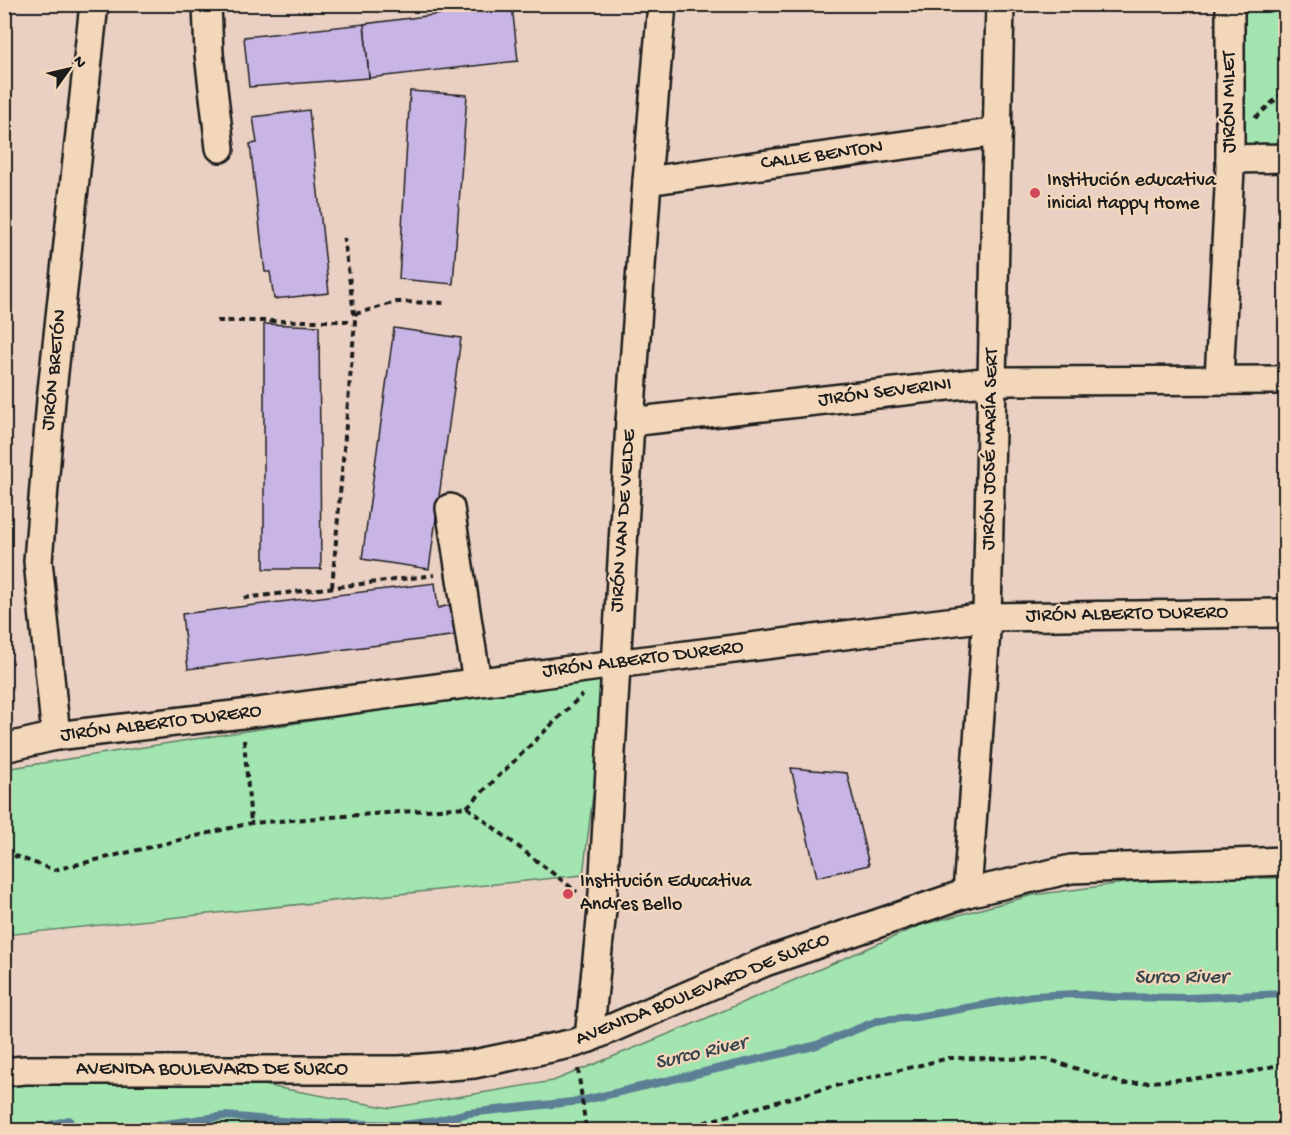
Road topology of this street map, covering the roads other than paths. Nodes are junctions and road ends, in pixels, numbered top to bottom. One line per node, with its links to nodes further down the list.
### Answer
1 (94, 4): 20 (street, JIRÓN BRETÓN)
2 (207, 4): 7 (street)
3 (662, 4): 10 (street, JIRÓN VAN DE VELDE)
4 (1000, 4): 6 (street, JIRÓN JOSÉ MARÍA SERT)
5 (1230, 4): 9 (street, JIRÓN MILET)
6 (998, 132): 10 (street, CALLE BENTON); 13 (street, JIRÓN JOSÉ MARÍA SERT)
7 (220, 148)
8 (1286, 158): 9 (street)
9 (1230, 159): 11 (street, JIRÓN MILET)
10 (646, 181): 14 (street, JIRÓN VAN DE VELDE)
11 (1219, 379): 12 (street, JIRÓN SEVERINI); 13 (street, JIRÓN SEVERINI)
12 (1286, 380)
13 (992, 381): 14 (street, JIRÓN SEVERINI); 17 (street, JIRÓN JOSÉ MARÍA SERT)
14 (630, 422): 18 (street, JIRÓN VAN DE VELDE)
15 (450, 508): 19 (street)
16 (1286, 613): 17 (street, JIRÓN ALBERTO DURERO)
17 (987, 616): 18 (street, JIRÓN ALBERTO DURERO); 23 (street, JIRÓN JOSÉ MARÍA SERT)
18 (615, 664): 19 (street, JIRÓN ALBERTO DURERO); 24 (street, JIRÓN VAN DE VELDE)
19 (477, 682): 20 (street, JIRÓN ALBERTO DURERO)
20 (56, 736): 21 (street, JIRÓN ALBERTO DURERO)
21 (4, 748)
22 (1286, 861): 23 (street, AVENIDA BOULEVARD DE SURCO)
23 (967, 893): 24 (street, AVENIDA BOULEVARD DE SURCO)
24 (589, 1038): 25 (street, AVENIDA BOULEVARD DE SURCO)
25 (4, 1072)

